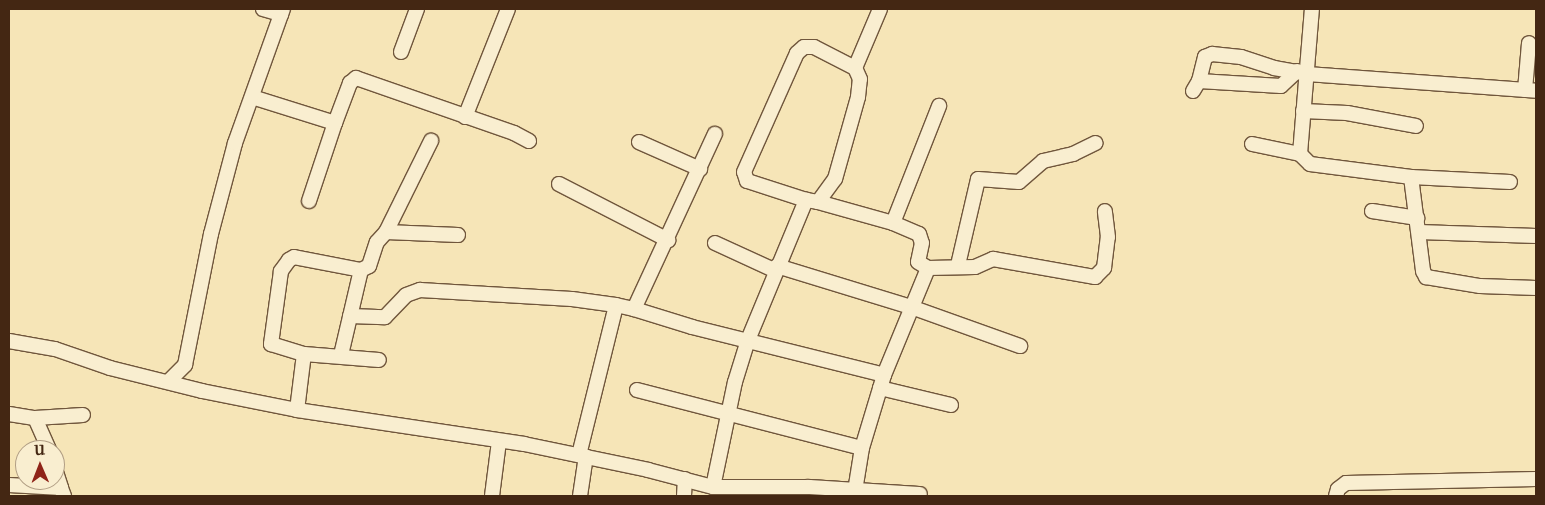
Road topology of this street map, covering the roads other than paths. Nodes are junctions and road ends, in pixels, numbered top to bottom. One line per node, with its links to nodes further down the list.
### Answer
1 (263, 9): 6 (street)
2 (417, 9): 8 (street)
3 (508, 9): 15 (street)
4 (880, 9): 9 (street)
5 (1312, 9): 10 (street)
6 (282, 11): 12 (street)
7 (1529, 43): 11 (street)
8 (401, 52)
9 (855, 68): 30 (street); 30 (street)
10 (1302, 72): 10 (street); 11 (street); 14 (street)
11 (1531, 91)
12 (252, 97): 16 (street); 56 (street)
13 (939, 106): 33 (street)
14 (1303, 111): 17 (street); 24 (street)
15 (465, 117): 16 (street); 20 (street)
16 (335, 123): 29 (street)
17 (1416, 126)
18 (715, 134): 25 (street)
19 (431, 141): 35 (street)
20 (529, 141)
21 (639, 142): 25 (street)
22 (1096, 143): 40 (street)
23 (1252, 144): 24 (street)
24 (1300, 154): 26 (street)
25 (700, 169): 38 (street)
26 (1411, 177): 27 (street); 34 (street)
27 (1510, 182)
28 (559, 184): 38 (street)
29 (309, 201)
30 (812, 201): 33 (street); 41 (street)
31 (1105, 211): 40 (street)
32 (1372, 211): 34 (street)
33 (893, 222): 42 (street)
34 (1418, 225): 37 (street); 44 (street)
35 (386, 232): 36 (street); 43 (street)
36 (458, 235)
37 (1536, 236)
38 (668, 240): 47 (street)
39 (715, 244): 41 (street)
40 (958, 266): 42 (street)
41 (776, 268): 46 (street); 49 (street)
42 (928, 268): 46 (street)
43 (361, 270): 48 (street); 52 (street)
44 (1536, 288)
45 (616, 305): 47 (street); 48 (street); 68 (street)
46 (912, 307): 51 (street); 55 (street)
47 (634, 309): 49 (street)
48 (350, 316): 53 (street)
49 (748, 340): 55 (street); 61 (street)
50 (9, 341): 56 (street)
51 (1020, 346)
52 (304, 354): 53 (street); 60 (street)
53 (341, 355): 54 (street)
54 (379, 360)
55 (884, 375): 57 (street)
56 (169, 381): 60 (street)
57 (880, 388): 59 (street); 67 (street)
58 (637, 390): 61 (street)
59 (951, 405)
60 (297, 410): 66 (street)
61 (728, 412): 67 (street); 72 (street)
62 (9, 414): 64 (street)
63 (83, 415): 64 (street)
64 (35, 418): 65 (street)
65 (45, 440)
66 (499, 442): 68 (street); 79 (street)
67 (862, 448): 74 (street)
68 (582, 456): 69 (street); 80 (street)
69 (685, 479): 72 (street); 81 (street)
70 (1536, 479): 73 (street)
71 (9, 485): 75 (street)
72 (713, 487): 76 (street)
73 (1386, 489): 82 (street)
74 (855, 491): 77 (street); 78 (street)
75 (63, 492)
76 (770, 492): 77 (street)
77 (836, 492)
78 (920, 494)
79 (492, 496)
80 (580, 496)
81 (684, 496)
82 (1336, 496)

